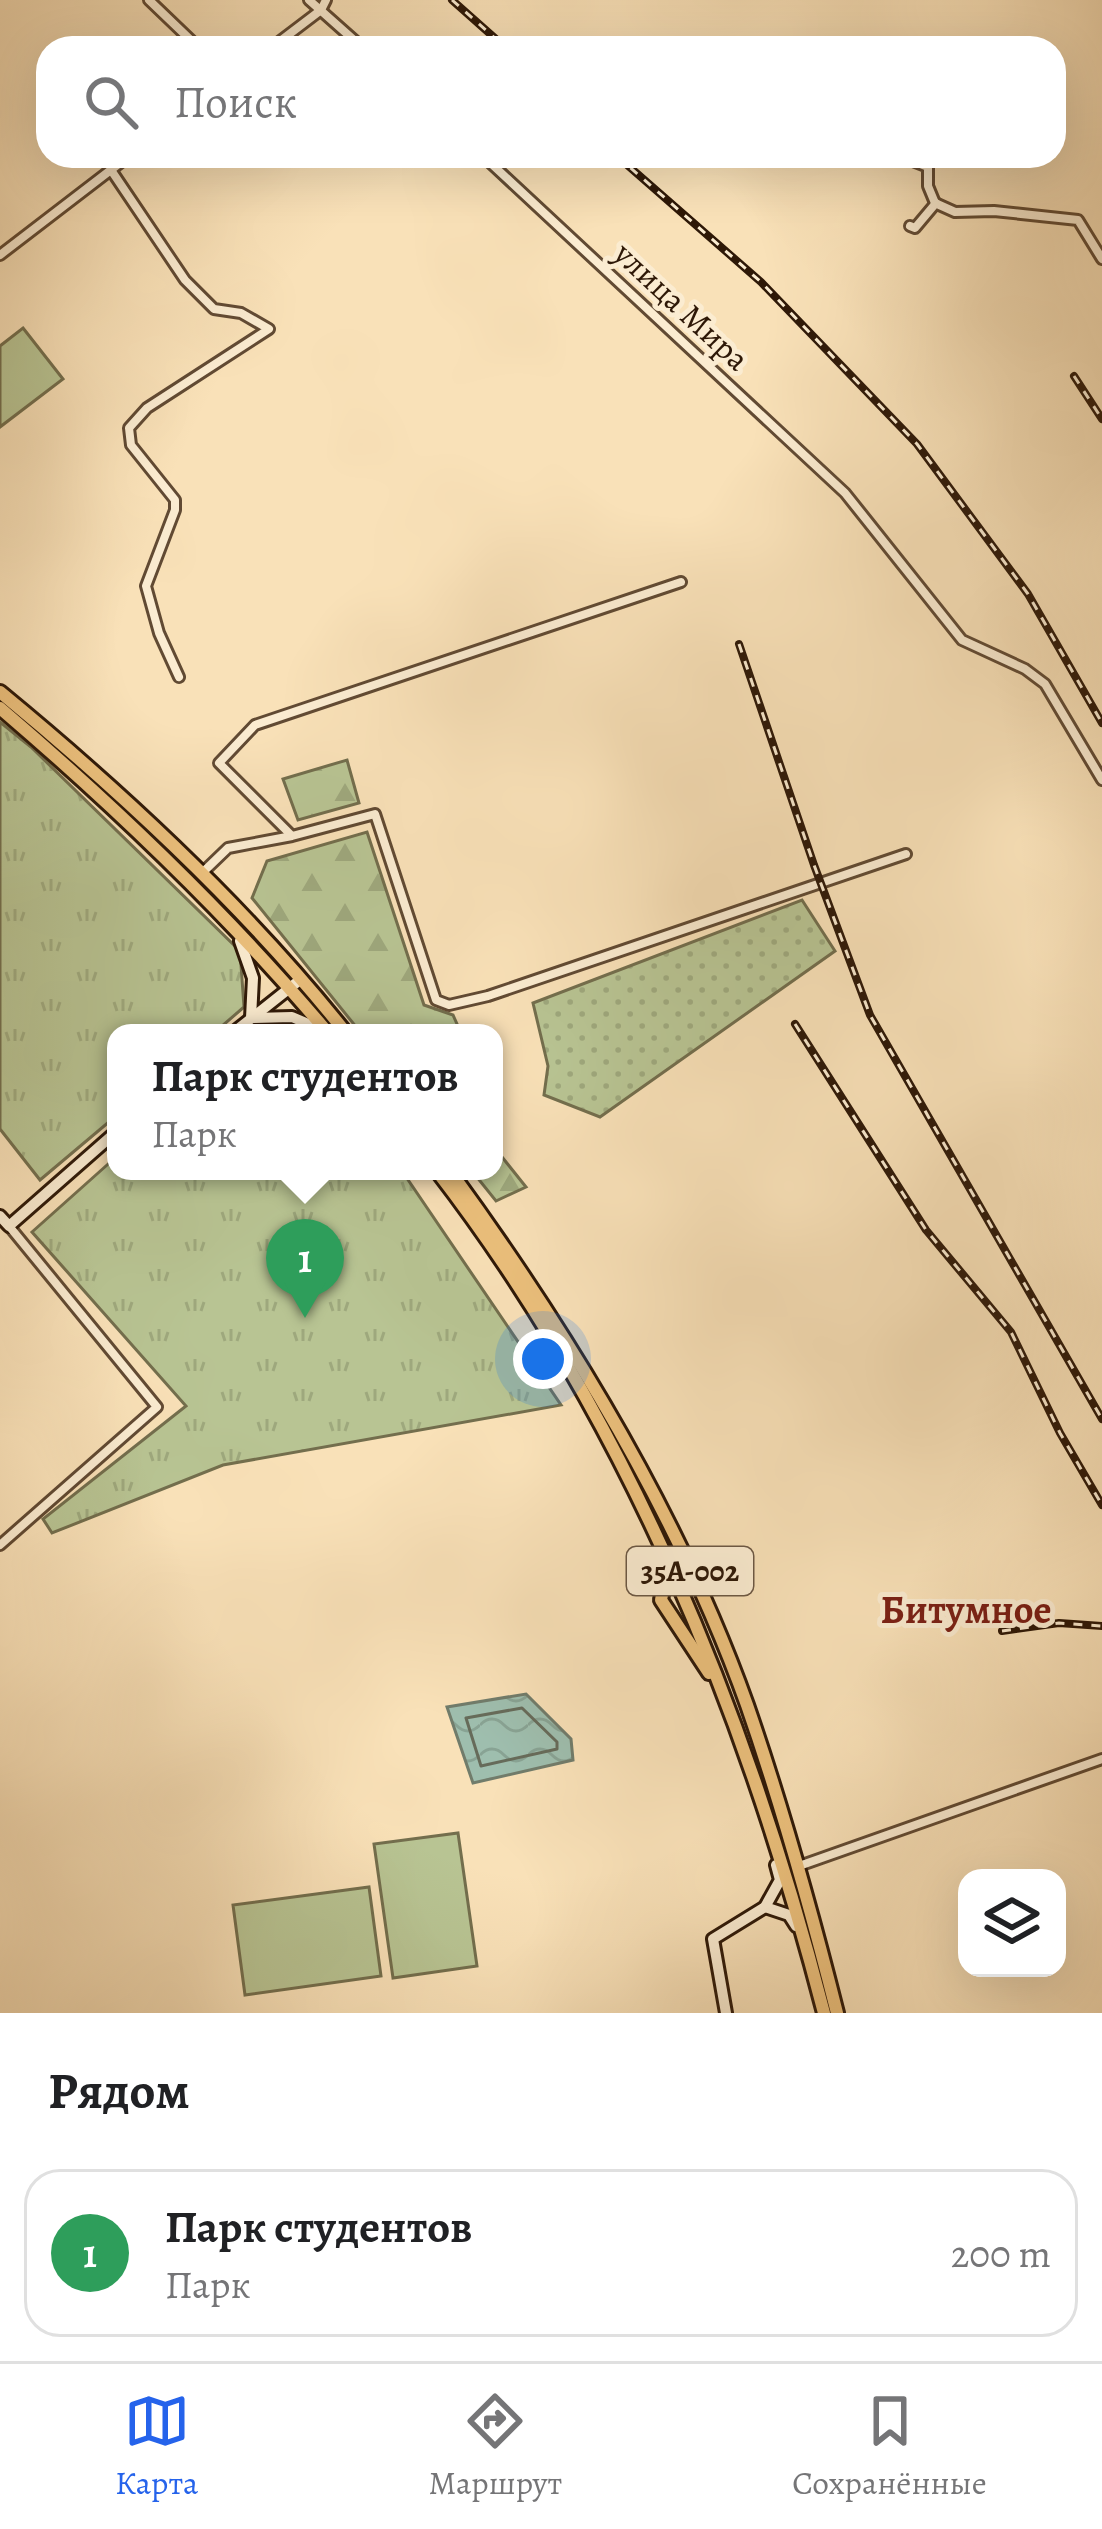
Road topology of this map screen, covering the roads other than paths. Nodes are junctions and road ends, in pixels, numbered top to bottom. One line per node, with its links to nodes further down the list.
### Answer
1 (149, 0): 4 (street)
2 (309, 0): 3 (street)
3 (324, 5): 5 (street); 6 (street)
4 (186, 36)
5 (286, 36)
6 (352, 36)
7 (114, 168): 10 (street)
8 (496, 168): 19 (street, улица Мира)
9 (928, 168): 11 (street)
10 (112, 170): 13 (street); 16 (street)
11 (936, 203): 12 (street); 14 (street)
12 (910, 226)
13 (0, 255)
14 (1102, 259)
15 (681, 582): 20 (street)
16 (179, 677)
17 (0, 692): 22 (main road)
18 (0, 709): 23 (main road)
19 (1102, 780)
20 (292, 836): 21 (street); 22 (street)
21 (906, 854)
22 (201, 874): 24 (main road)
23 (224, 916): 24 (main road); 25 (street)
24 (295, 983): 25 (street); 28 (main road); 29 (main road)
25 (251, 1018): 26 (street); 27 (street)
26 (244, 1024)
27 (315, 1024)
28 (321, 1024)
29 (337, 1024)
30 (107, 1139): 33 (street)
31 (444, 1180): 35 (main road, 35А-002)
32 (456, 1180): 36 (main road, 35А-002)
33 (4, 1221): 34 (street)
34 (0, 1544)
35 (677, 1578): 36 (main road); 37 (main road, 35А-002); 37 (main road)
36 (698, 1587): 40 (main road, 35А-002)
37 (732, 1711): 39 (main road, 35А-002)
38 (1102, 1759): 40 (street)
39 (751, 1768): 41 (street); 43 (main road, 35А-002)
40 (797, 1866): 44 (main road, 35А-002)
41 (765, 1907): 42 (street); 43 (street)
42 (726, 2013)
43 (823, 2013)
44 (837, 2013)

